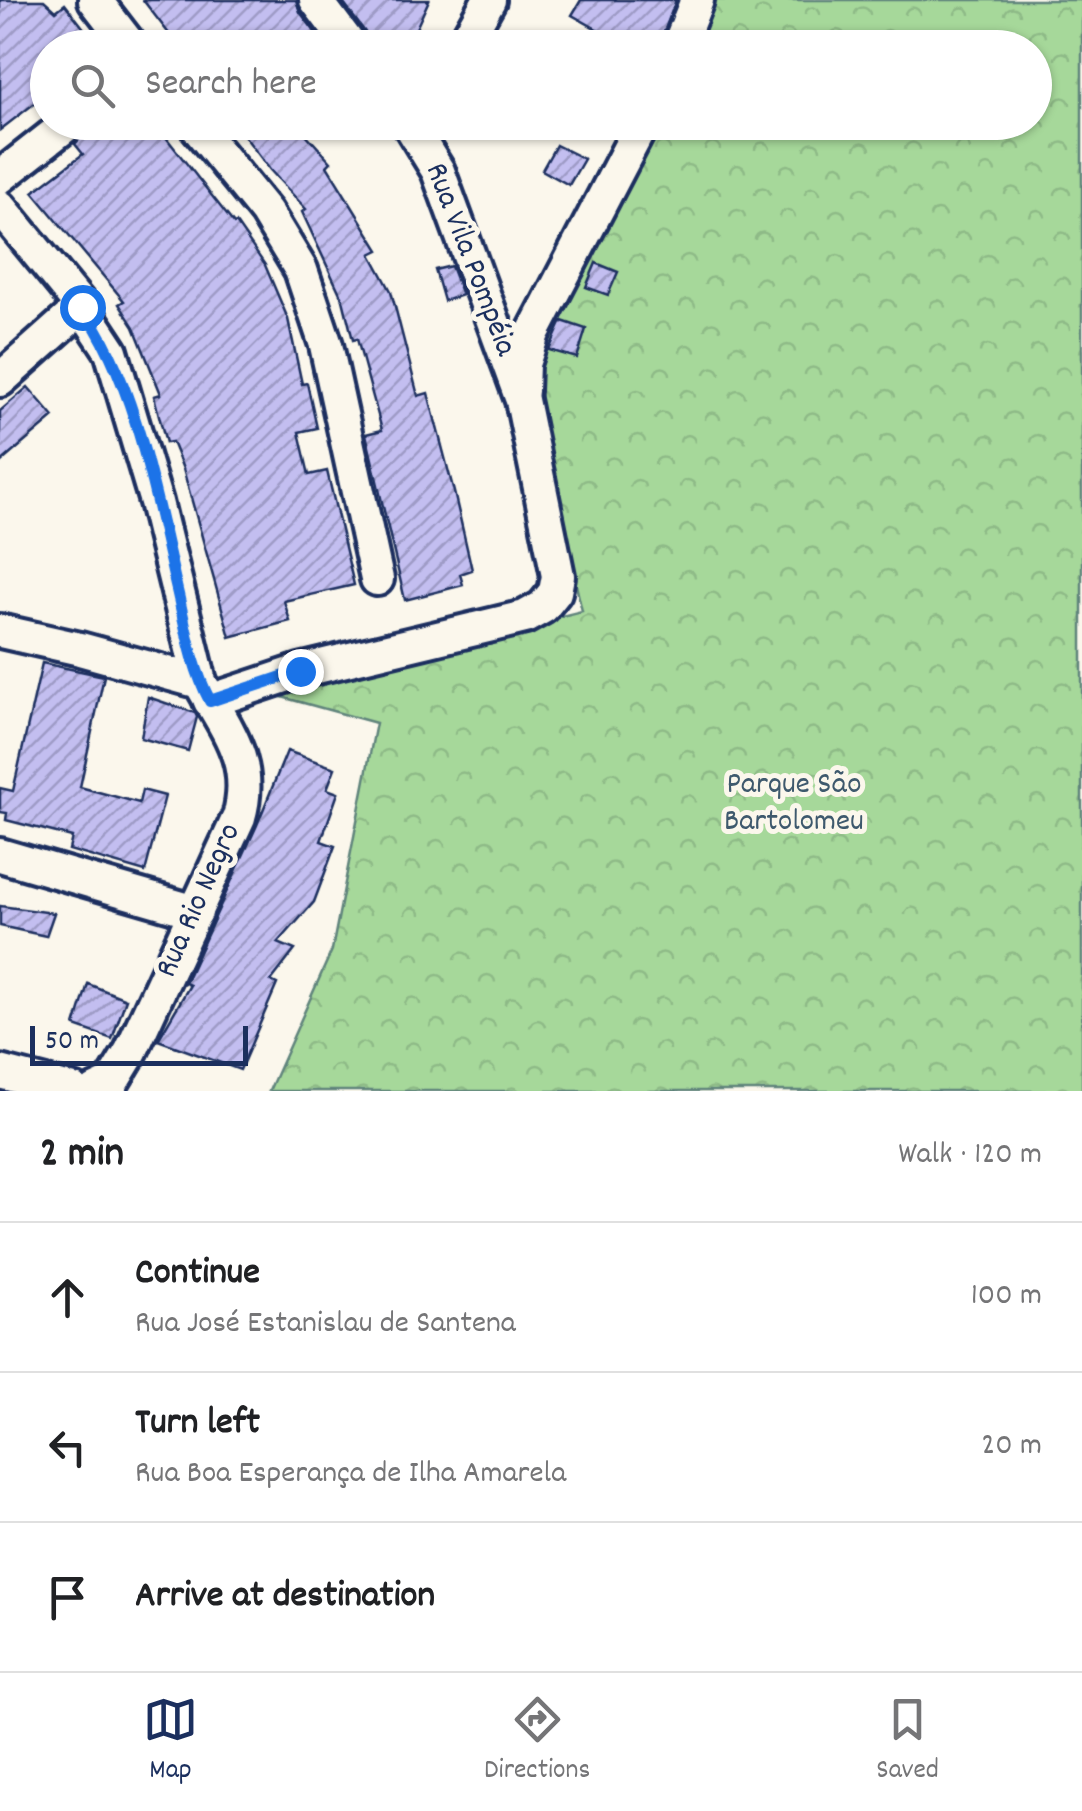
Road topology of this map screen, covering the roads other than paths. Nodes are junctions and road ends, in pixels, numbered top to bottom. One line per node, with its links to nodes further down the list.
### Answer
1 (95, 0): 5 (street)
2 (316, 0): 6 (street)
3 (489, 0): 7 (street)
4 (697, 0): 8 (street)
5 (118, 30)
6 (338, 30)
7 (472, 30)
8 (685, 30)
9 (48, 140): 13 (street)
10 (208, 140): 18 (street)
11 (422, 140): 17 (street, Rua Vila Pompéia)
12 (634, 140): 17 (street)
13 (0, 178)
14 (0, 207): 15 (street)
15 (82, 307): 16 (street); 20 (street)
16 (0, 380)
17 (522, 400): 20 (street)
18 (376, 579)
19 (0, 632): 20 (street)
20 (205, 692): 22 (street, Rua Rio Negro)
21 (0, 855): 22 (street)
22 (196, 912): 25 (street, Rua Rio Negro)
23 (0, 1072): 24 (street)
24 (74, 1091)
25 (96, 1091)

